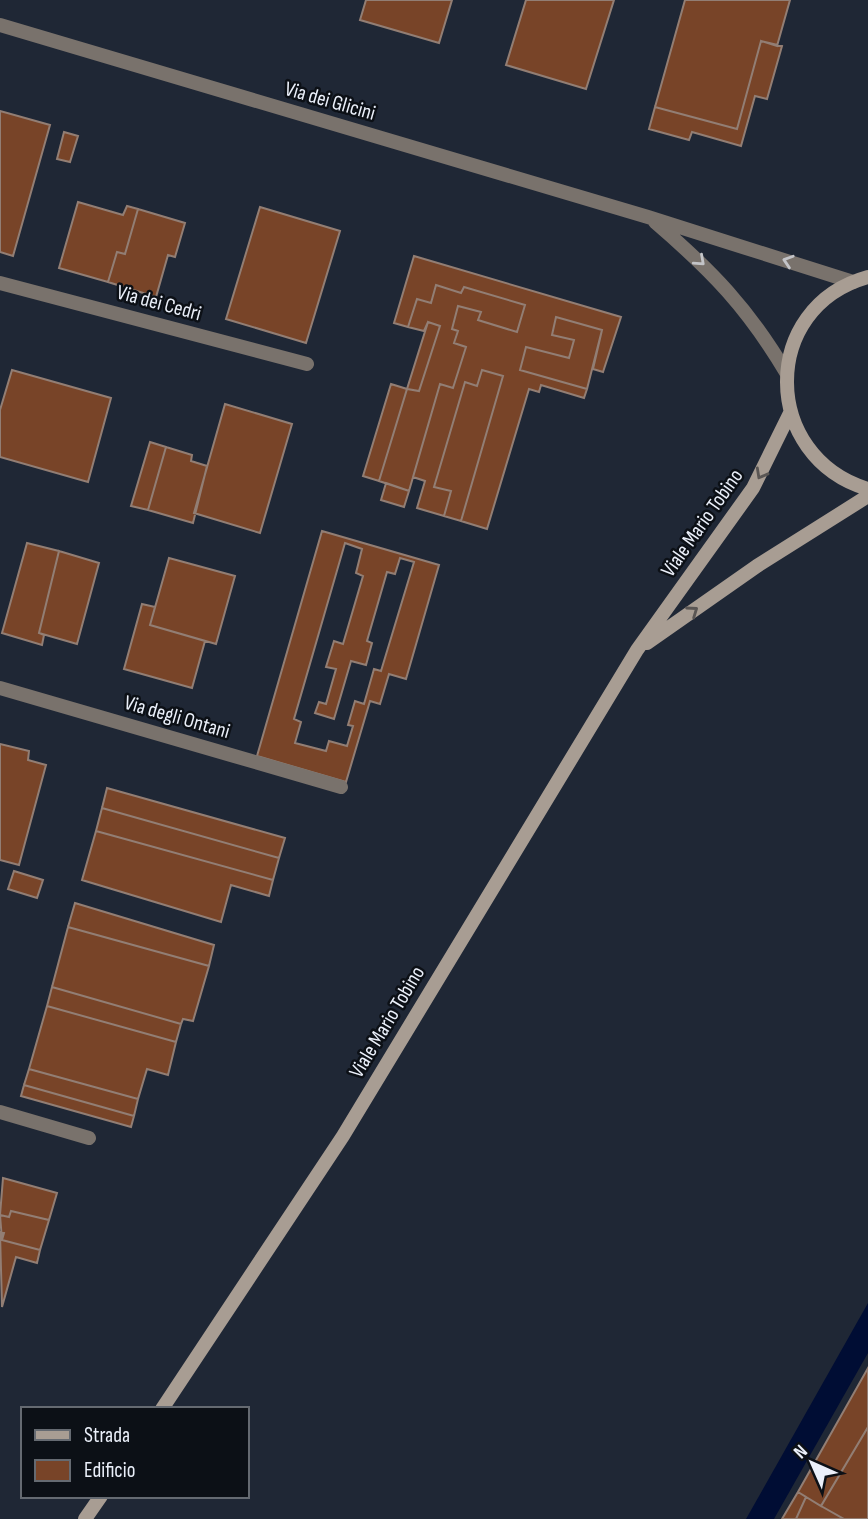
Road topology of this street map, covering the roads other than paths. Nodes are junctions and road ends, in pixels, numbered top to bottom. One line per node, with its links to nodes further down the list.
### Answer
1 (0, 25): 2 (street, Via dei Glicini)
2 (648, 217): 4 (street, Via dei Glicini, one-way to 2); 7 (street, Via dei Glicini, one-way to 7)
3 (868, 277): 4 (main road)
4 (853, 282): 7 (main road)
5 (0, 283): 6 (street, Via dei Cedri)
6 (307, 364)
7 (786, 374): 8 (main road)
8 (790, 413): 9 (main road); 11 (main road, Viale Mario Tobino, one-way to 11)
9 (868, 489)
10 (868, 496): 11 (main road, Viale Mario Tobino, one-way to 10)
11 (637, 650): 16 (main road, Viale Mario Tobino)
12 (0, 688): 13 (street, Via degli Ontani)
13 (341, 787)
14 (0, 1112): 15 (street)
15 (89, 1138)
16 (163, 1407)
17 (100, 1498): 18 (main road)
18 (85, 1519)

